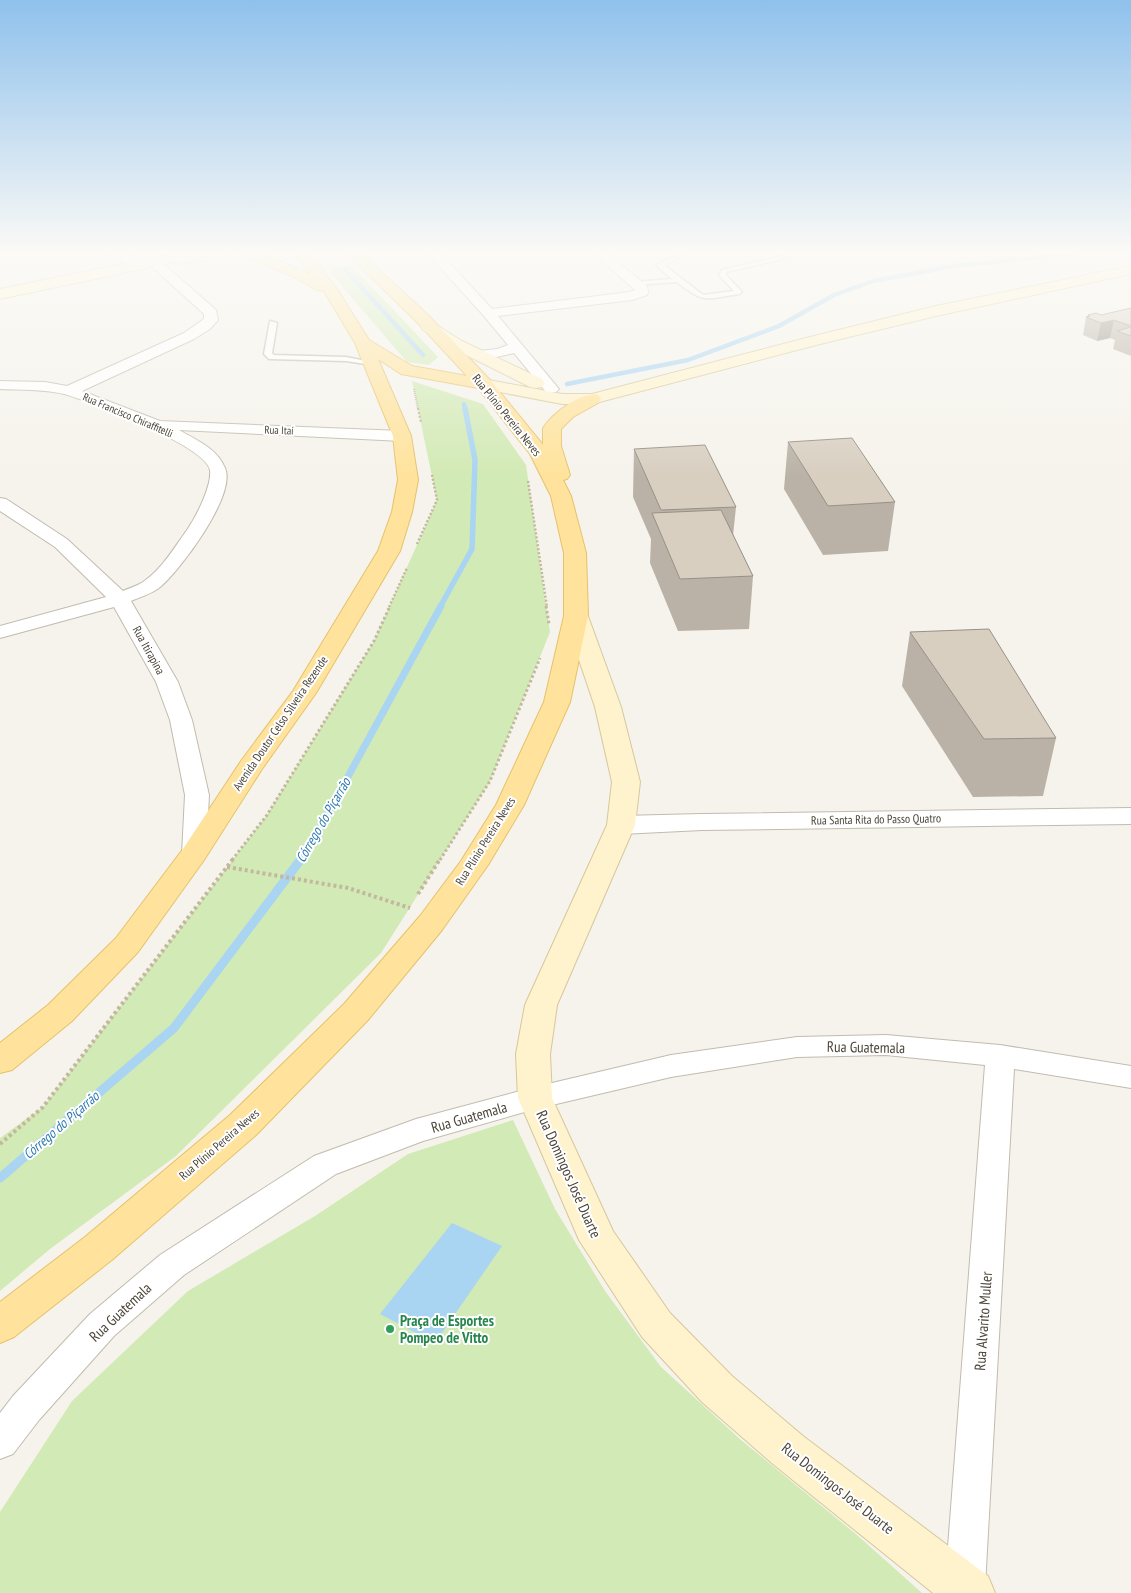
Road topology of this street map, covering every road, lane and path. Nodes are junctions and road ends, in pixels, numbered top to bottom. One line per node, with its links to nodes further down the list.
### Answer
1 (203, 327): 18 (street)
2 (272, 327): 12 (lane)
3 (353, 327): 10 (main road, Avenida Doutor Celso Silveira Rezende)
4 (430, 327): 9 (main road, Rua Plínio Pereira Neves)
5 (431, 327): 11 (main road)
6 (501, 327): 8 (street)
7 (870, 327): 16 (main road)
8 (516, 345): 11 (street); 17 (street)
9 (453, 351): 13 (main road); 14 (main road, Rua Plínio Pereira Neves)
10 (367, 352): 12 (lane); 12 (lane); 13 (main road); 21 (main road, Avenida Doutor Celso Silveira Rezende)
11 (476, 355): 17 (main road)
12 (346, 359)
13 (409, 376): 14 (main road); 21 (path)
14 (484, 384): 19 (main road); 24 (main road, Rua Plínio Pereira Neves)
15 (0, 385): 18 (street, Rua Francisco Chiraffitelli)
16 (638, 385): 17 (main road); 19 (main road)
17 (551, 389)
18 (69, 391): 20 (street, Rua Francisco Chiraffitelli)
19 (592, 399): 24 (main road)
20 (157, 425): 21 (street, Rua Itaí); 28 (street, Rua Francisco Chiraffitelli)
21 (412, 431): 35 (main road, Avenida Doutor Celso Silveira Rezende)
22 (431, 472): 26 (path)
23 (527, 475): 31 (path)
24 (561, 496): 29 (main road, Rua Plínio Pereira Neves)
25 (0, 503): 28 (street, Rua Itirapina)
26 (414, 553)
27 (410, 562): 36 (path)
28 (120, 599): 30 (street, Rua Francisco Chiraffitelli); 35 (street, Rua Itirapina)
29 (576, 616): 34 (main road, Rua Domingos José Duarte); 44 (main road, Rua Plínio Pereira Neves)
30 (0, 632)
31 (550, 632)
32 (543, 650): 37 (path)
33 (1131, 816): 34 (street, Rua Santa Rita do Passo Quatro)
34 (621, 825): 42 (main road, Rua Domingos José Duarte)
35 (194, 854): 40 (main road, Avenida Doutor Celso Silveira Rezende)
36 (227, 867): 37 (path); 43 (path)
37 (410, 908): 38 (path)
38 (405, 915)
39 (1000, 1056): 41 (street, Rua Guatemala); 42 (street, Rua Guatemala); 46 (street, Rua Alvarito Muller)
40 (0, 1061)
41 (1131, 1077)
42 (535, 1098): 45 (street, Rua Guatemala); 46 (main road, Rua Domingos José Duarte)
43 (0, 1144)
44 (0, 1325)
45 (0, 1442)
46 (968, 1590)

